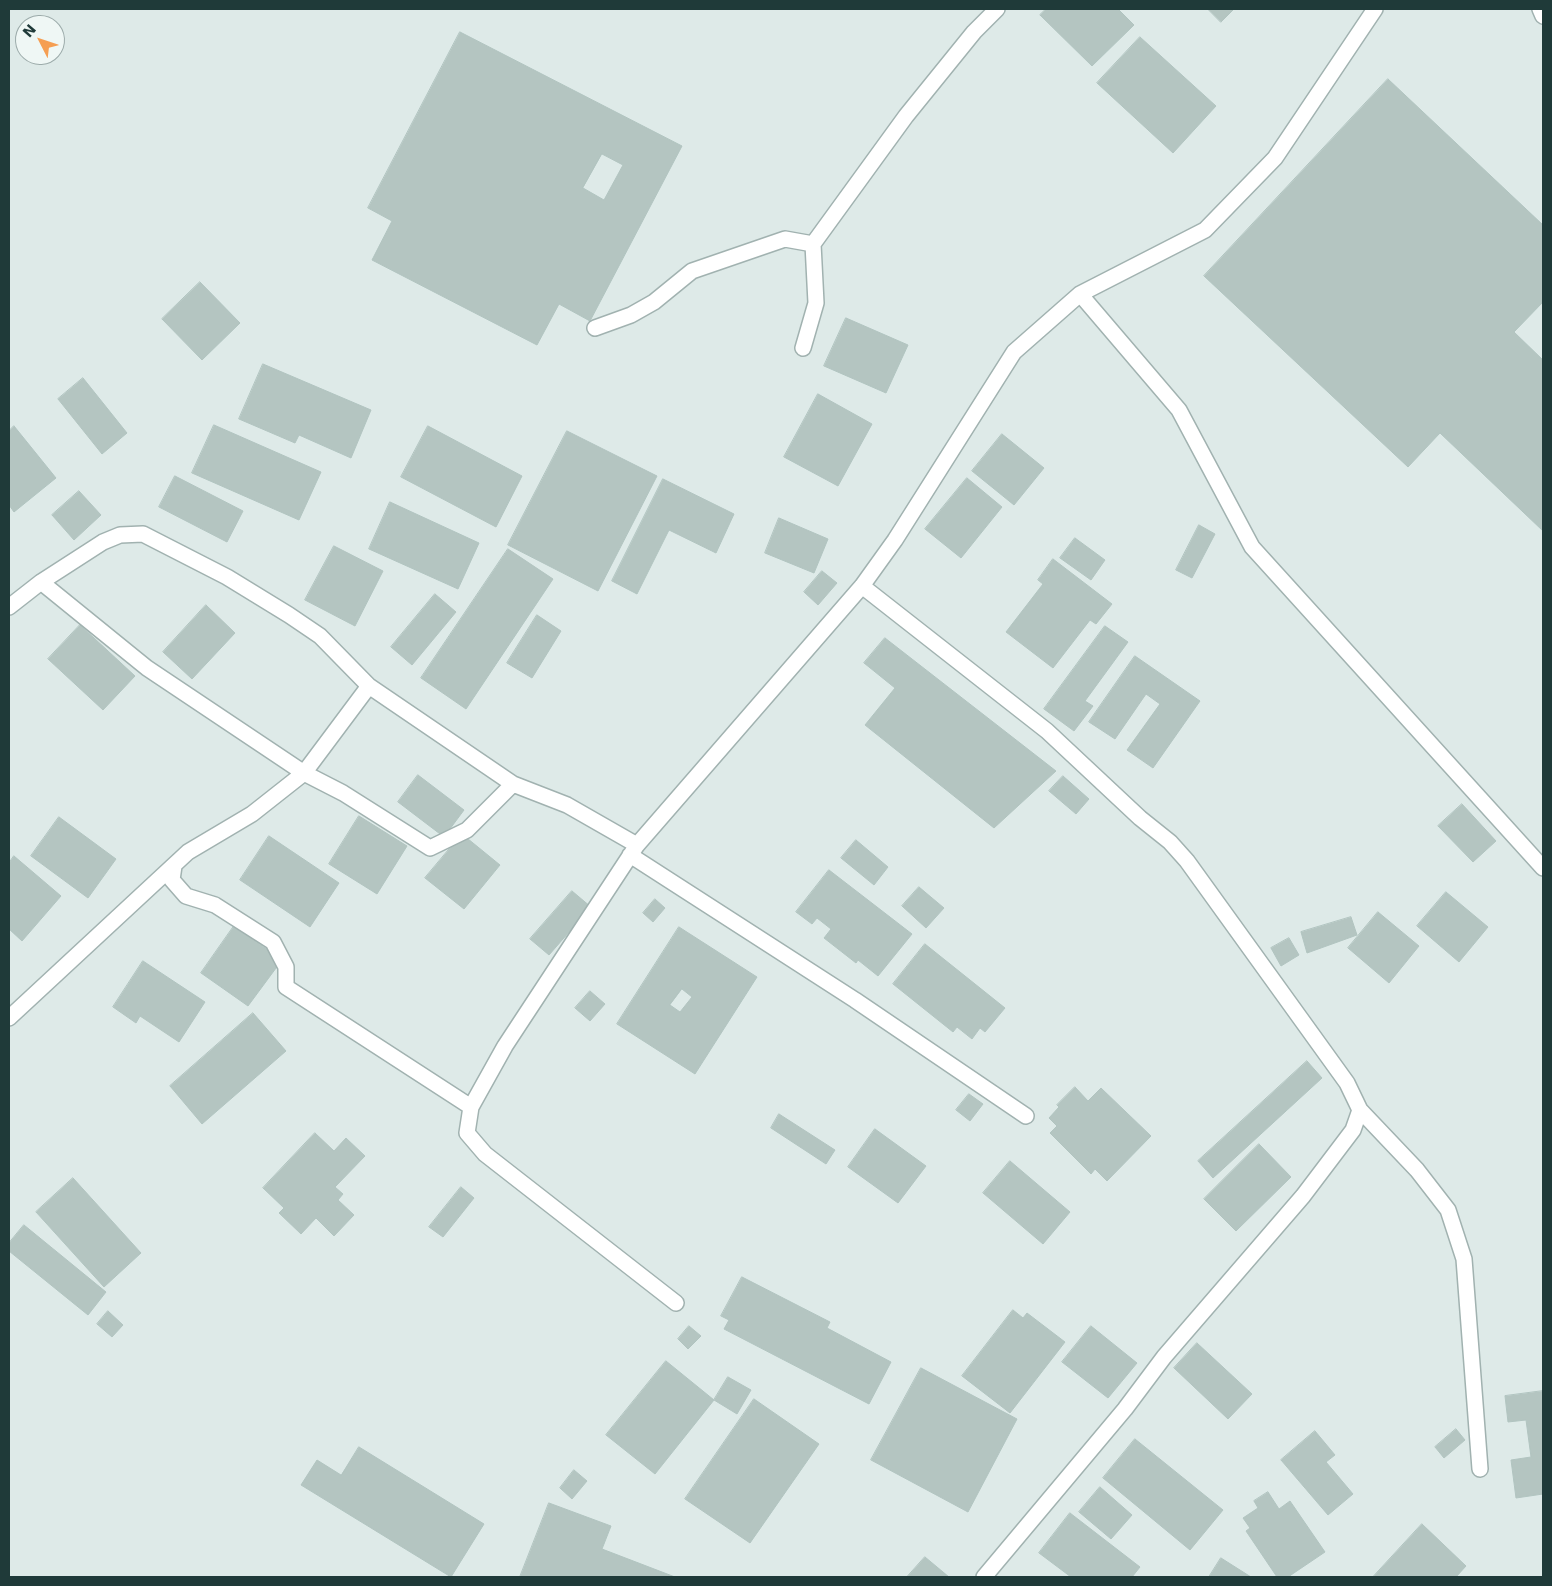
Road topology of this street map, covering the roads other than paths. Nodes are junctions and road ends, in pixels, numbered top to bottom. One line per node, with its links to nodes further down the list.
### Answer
1 (997, 9): 5 (street)
2 (1375, 9): 6 (street)
3 (1540, 9): 4 (street)
4 (1543, 16)
5 (813, 244): 7 (street); 8 (street)
6 (1080, 294): 10 (street); 17 (street)
7 (595, 328)
8 (803, 348)
9 (41, 582): 11 (street); 12 (street); 13 (street)
10 (862, 586): 15 (street); 20 (street)
11 (9, 607)
12 (370, 686): 13 (street); 14 (street)
13 (304, 773): 14 (street); 16 (street)
14 (513, 784): 15 (street)
15 (633, 850): 19 (street); 21 (street)
16 (174, 866): 18 (street); 19 (street)
17 (1543, 868)
18 (9, 1018)
19 (471, 1107): 22 (street)
20 (1360, 1110): 23 (street); 24 (street)
21 (1026, 1116)
22 (676, 1303)
23 (1480, 1470)
24 (984, 1577)

